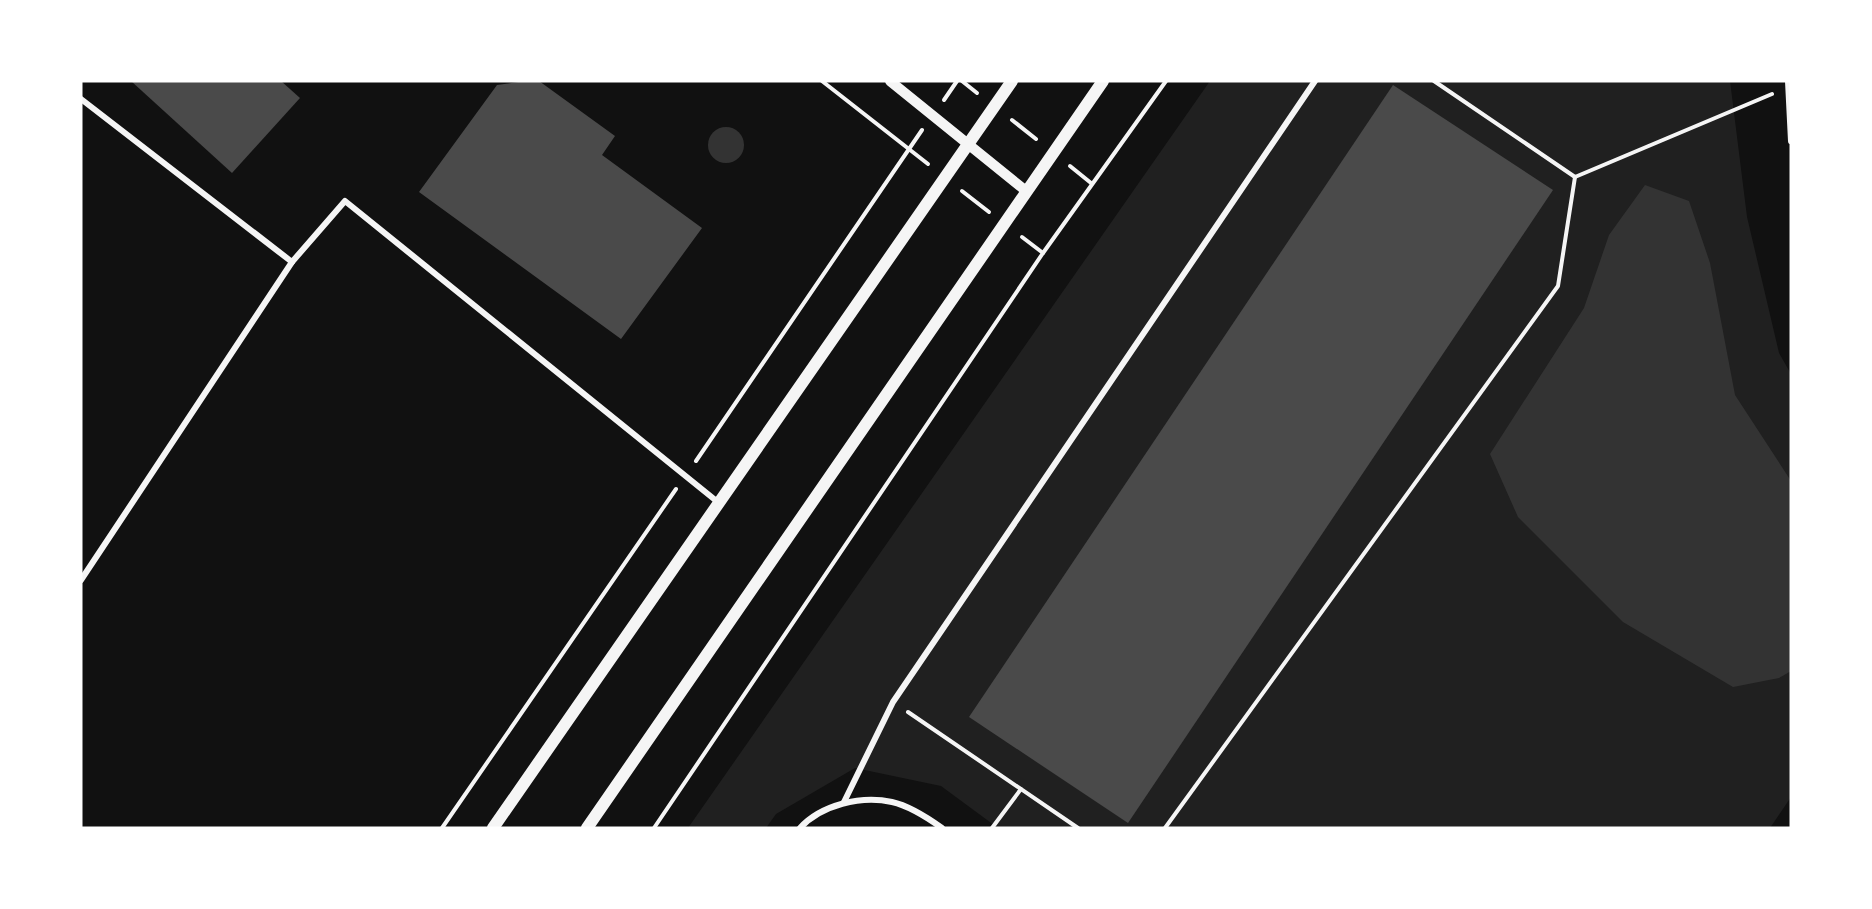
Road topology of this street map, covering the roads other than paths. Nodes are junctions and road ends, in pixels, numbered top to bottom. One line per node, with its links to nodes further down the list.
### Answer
1 (890, 81): 8 (street)
2 (1012, 81): 8 (main road)
3 (1103, 81): 9 (main road)
4 (1315, 81): 13 (street)
5 (1787, 85): 7 (street)
6 (81, 99): 10 (street)
7 (1791, 141)
8 (968, 144): 9 (street); 11 (main road)
9 (1026, 191): 15 (main road)
10 (292, 262): 11 (street); 12 (street)
11 (719, 504): 14 (main road)
12 (81, 580)
13 (844, 802): 16 (street); 17 (street)
14 (493, 828)
15 (587, 828)
16 (800, 828)
17 (942, 828)

